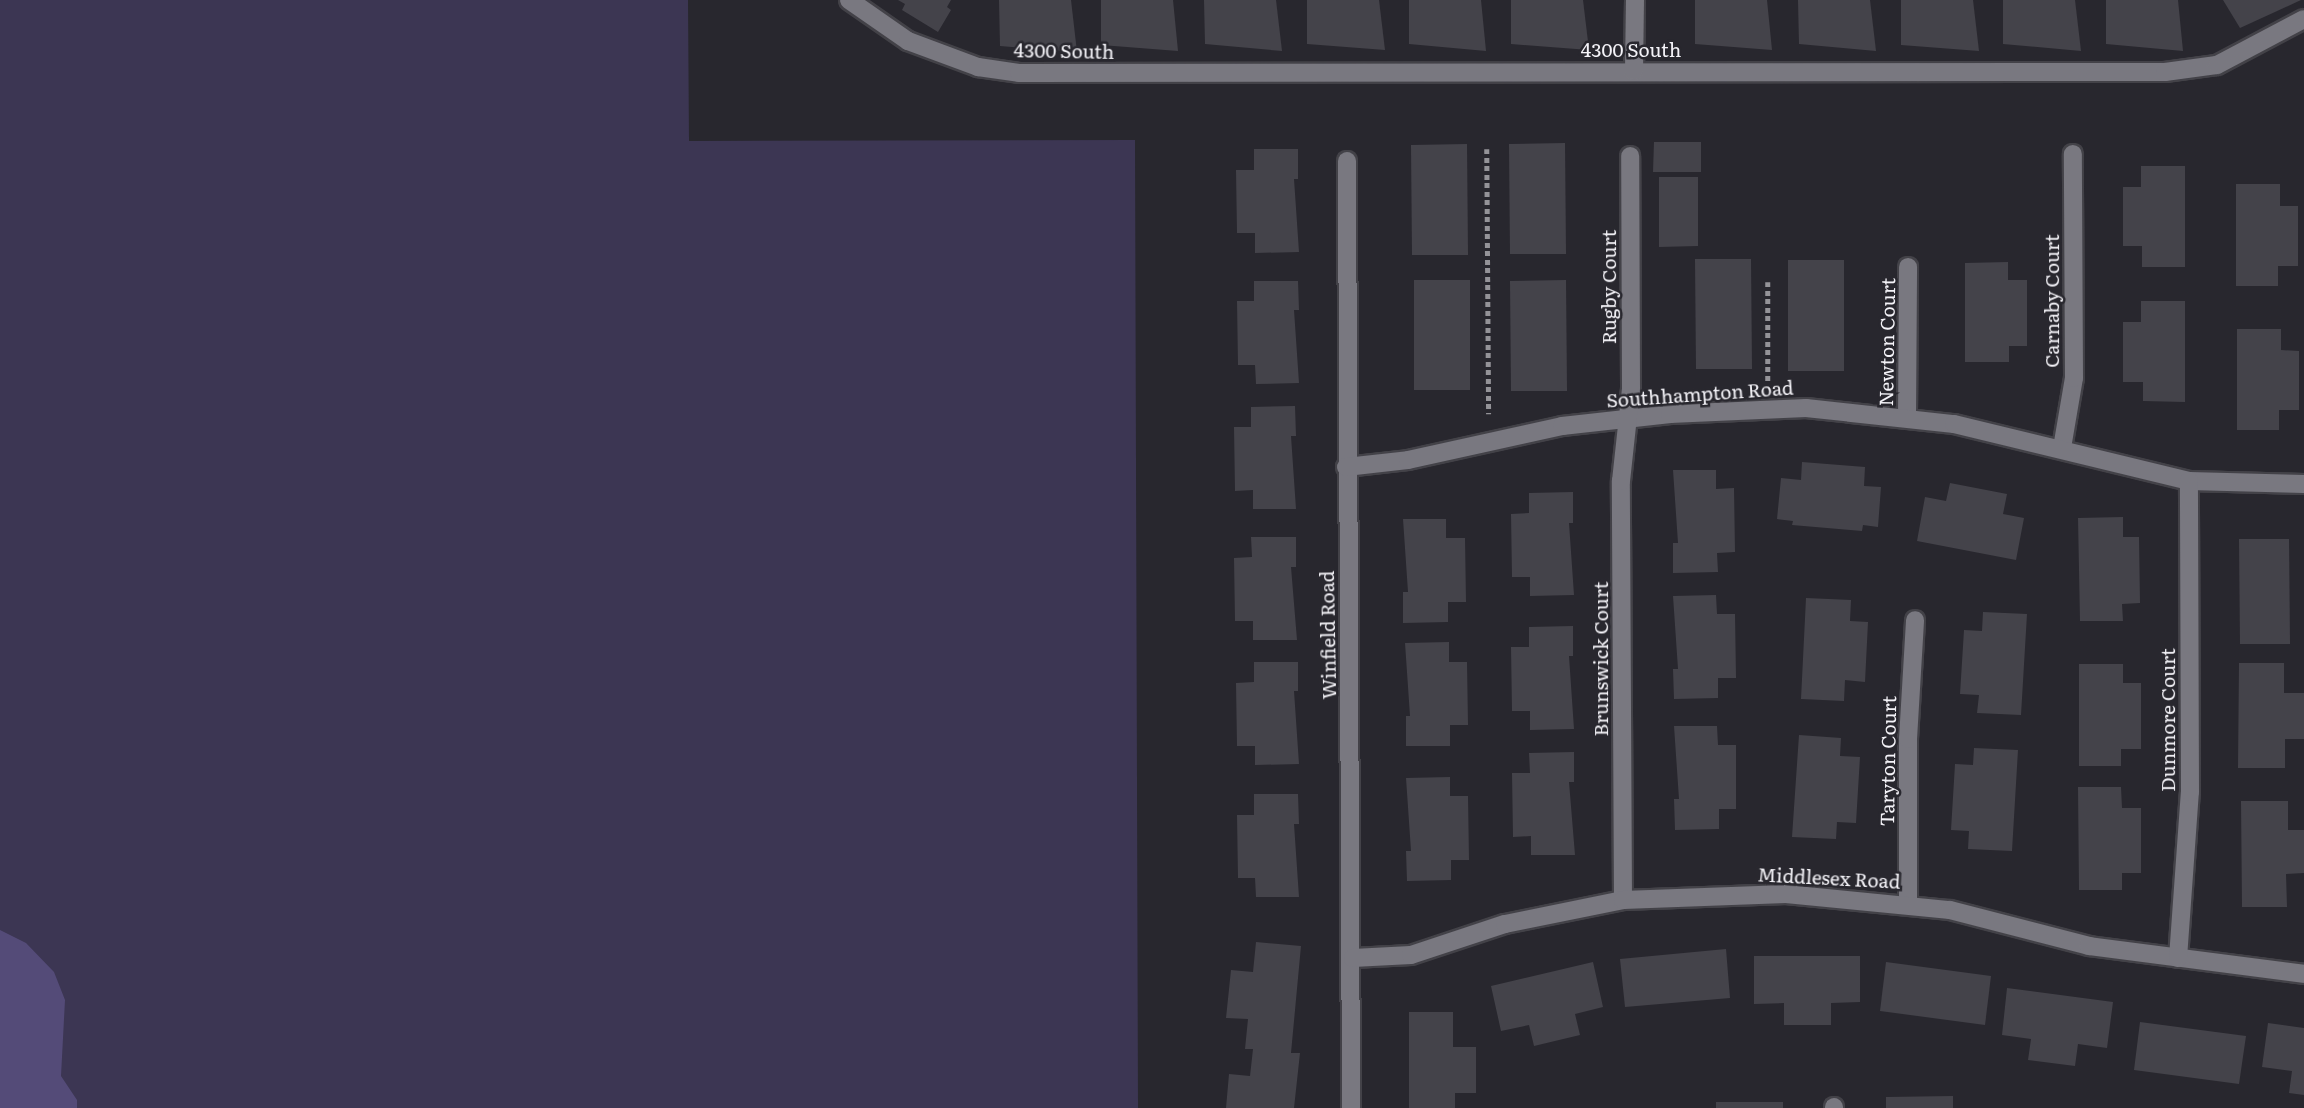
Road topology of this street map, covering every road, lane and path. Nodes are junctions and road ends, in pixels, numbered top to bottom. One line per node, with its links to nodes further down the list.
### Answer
1 (849, 0): 4 (street, 4300 South)
2 (1634, 0): 4 (street)
3 (2304, 19): 4 (street, 4300 South)
4 (1634, 71)
5 (1487, 149): 13 (path)
6 (2073, 154): 15 (street, Carnaby Court)
7 (1630, 156): 14 (street, Rugby Court)
8 (1347, 161): 16 (street, Winfield Road)
9 (1908, 267): 12 (street, Newton Court)
10 (1769, 282): 11 (path)
11 (1769, 383)
12 (1907, 417): 14 (street, Southhampton Road); 15 (street, Southhampton Road)
13 (1489, 418)
14 (1627, 418): 16 (street, Southhampton Road); 20 (street, Brunswick Court)
15 (2062, 448): 17 (street, Southhampton Road)
16 (1346, 467): 22 (street, Winfield Road)
17 (2189, 481): 18 (street, Southhampton Road); 23 (street, Dunmore Court)
18 (2304, 484)
19 (1915, 620): 21 (street, Taryton Court)
20 (1623, 900): 21 (street, Middlesex Road); 22 (street, Middlesex Road)
21 (1908, 903): 23 (street, Middlesex Road)
22 (1353, 958): 25 (street, Winfield Road)
23 (2178, 958): 24 (street, Middlesex Road)
24 (2304, 974)
25 (1351, 1108)

